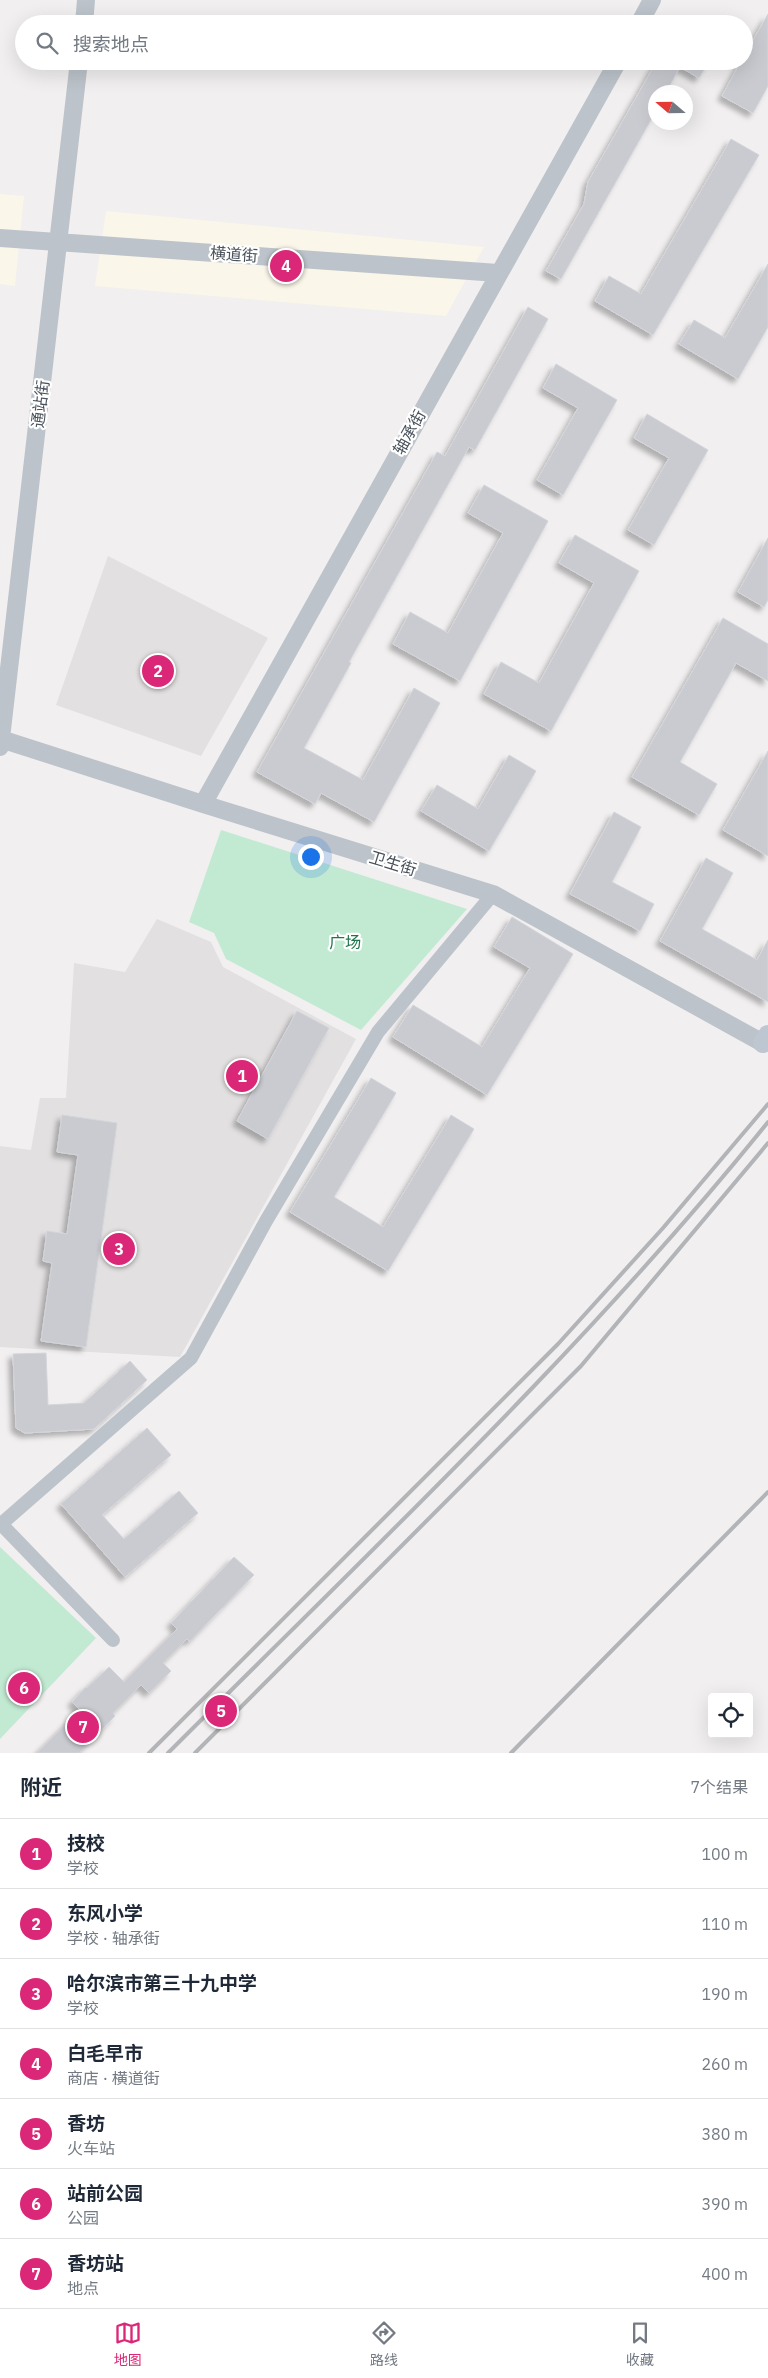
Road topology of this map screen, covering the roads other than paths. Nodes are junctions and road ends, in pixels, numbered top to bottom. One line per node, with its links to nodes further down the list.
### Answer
1 (86, 0): 3 (street)
2 (652, 0): 4 (street)
3 (85, 15)
4 (644, 15)
5 (78, 70): 8 (street, 通站街)
6 (613, 70): 9 (street, 轴承街)
7 (0, 238): 8 (street, 横道街)
8 (59, 242): 9 (street, 横道街); 10 (street, 通站街)
9 (498, 273): 11 (street, 轴承街)
10 (0, 742): 11 (street, 卫生街)
11 (203, 804): 12 (street, 卫生街)
12 (493, 894): 13 (street, 卫生街); 14 (street)
13 (766, 1039)
14 (1, 1525): 15 (street)
15 (113, 1640)

